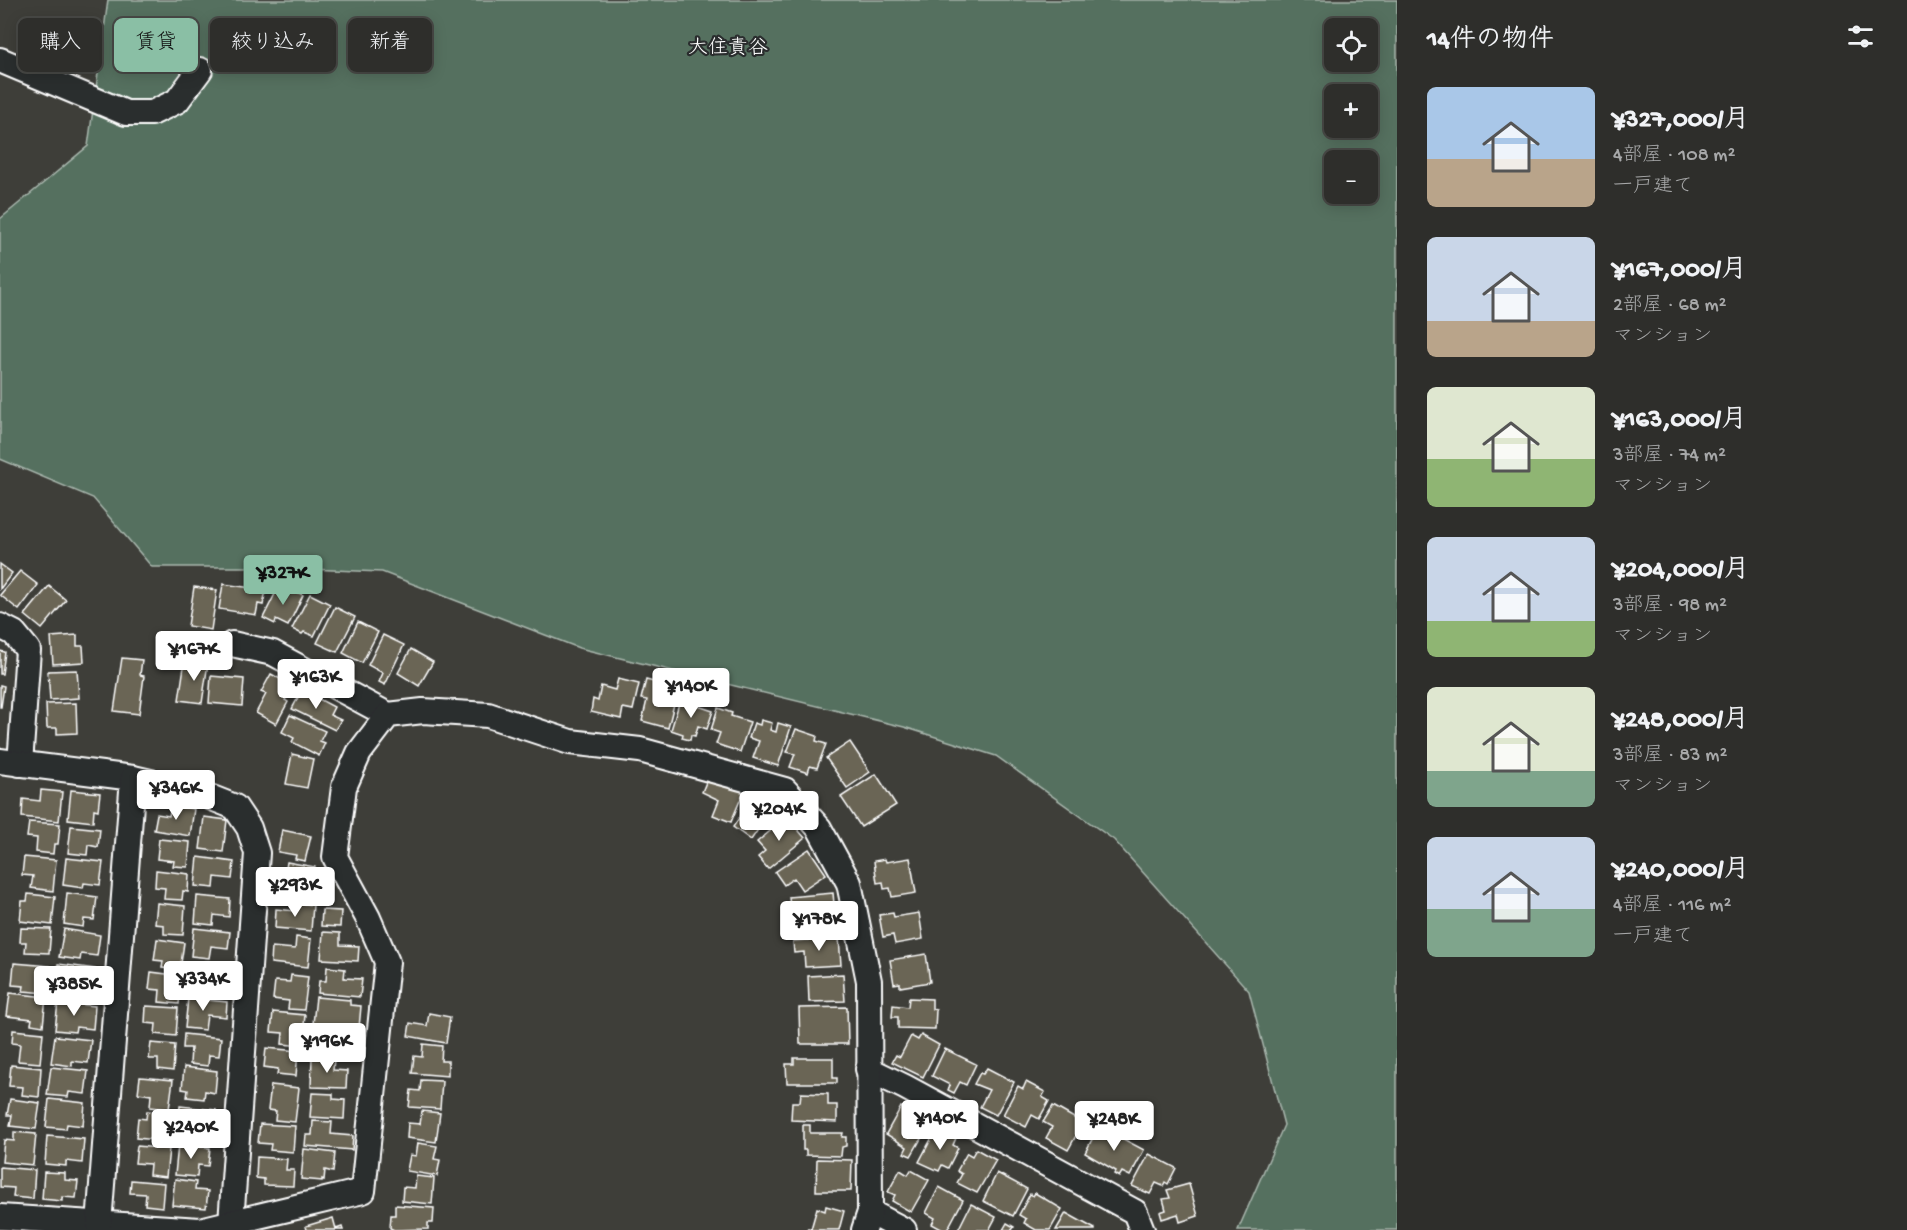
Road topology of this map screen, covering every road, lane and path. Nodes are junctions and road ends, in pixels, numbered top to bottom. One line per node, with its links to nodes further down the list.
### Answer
1 (0, 60): 2 (street)
2 (200, 70)
3 (0, 626): 6 (street)
4 (232, 644): 5 (street)
5 (388, 715): 8 (street); 11 (street)
6 (5, 764): 7 (street)
7 (133, 778): 11 (street); 12 (street)
8 (868, 1069): 10 (street); 14 (street)
9 (0, 1217): 12 (street)
10 (867, 1221): 13 (street)
11 (231, 1223): 12 (street)
12 (99, 1224)
13 (904, 1230)
14 (1142, 1230)

